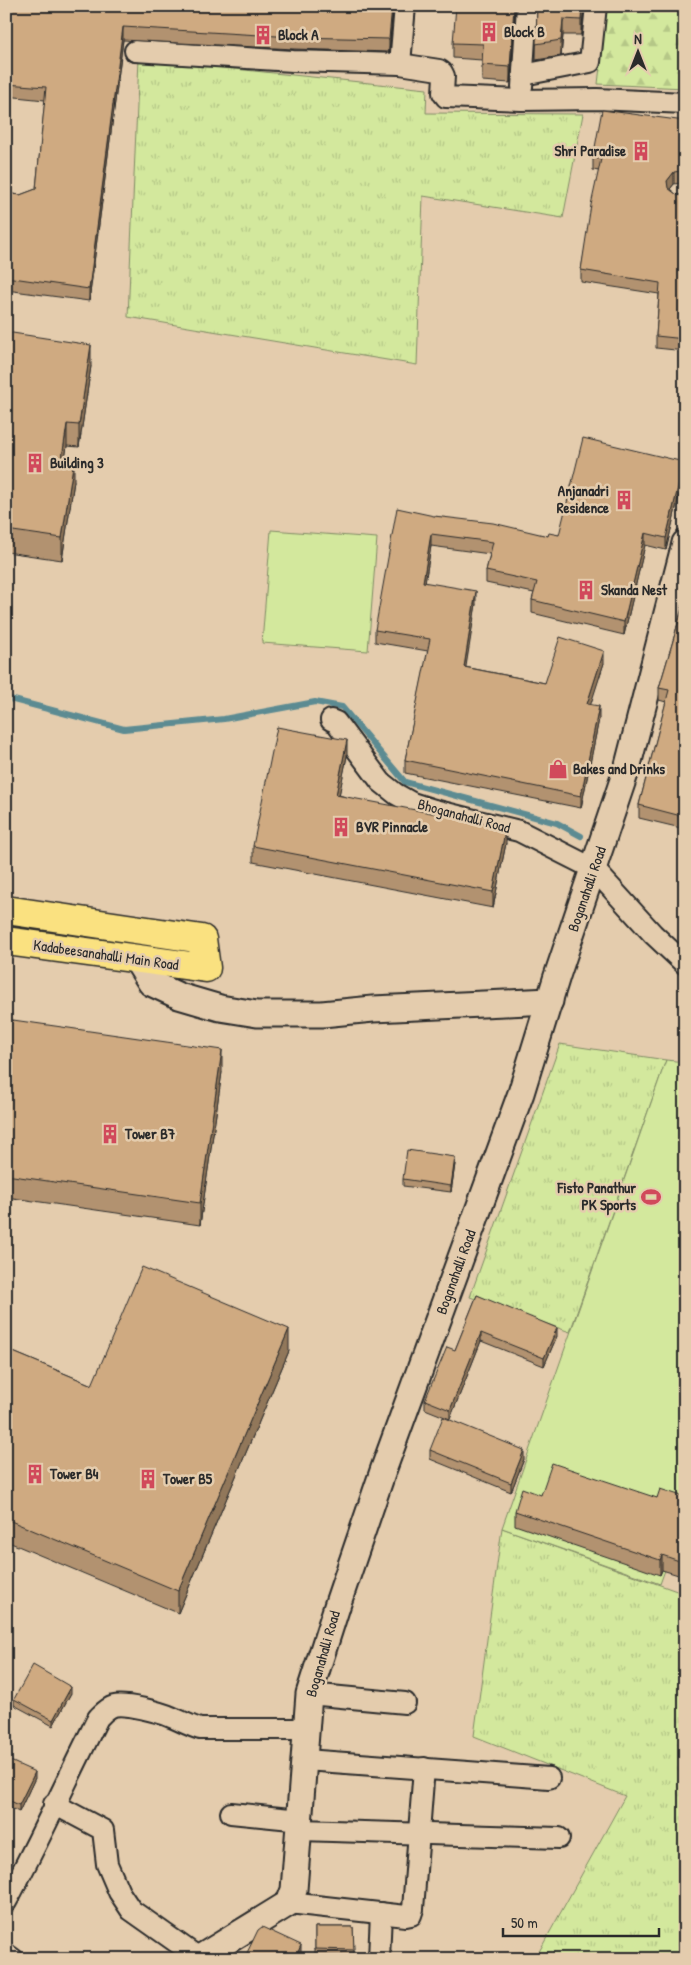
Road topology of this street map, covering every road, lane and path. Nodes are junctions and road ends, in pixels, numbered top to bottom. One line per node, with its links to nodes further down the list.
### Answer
1 (405, 6): 5 (street)
2 (527, 6): 6 (street)
3 (596, 6): 6 (street)
4 (135, 51): 5 (street)
5 (400, 64): 7 (street)
6 (523, 76): 7 (street)
7 (521, 100): 8 (street)
8 (685, 102)
9 (685, 543): 11 (street, Boganahalli Road)
10 (331, 720): 11 (street, Bhoganahalli Road)
11 (594, 868): 15 (street); 16 (street, Boganahalli Road)
12 (6, 910): 14 (main road, Kadabeesanahalli Main Road)
13 (6, 941): 14 (main road, Kadabeesanahalli Main Road)
14 (136, 959): 16 (street)
15 (685, 964)
16 (550, 1001): 17 (street, Boganahalli Road)
17 (309, 1694): 18 (street); 19 (street, Boganahalli Road)
18 (404, 1702)
19 (307, 1728): 20 (street, Boganahalli Road); 23 (street)
20 (305, 1760): 21 (street); 25 (street, Boganahalli Road)
21 (424, 1768): 22 (street); 26 (street)
22 (549, 1778)
23 (54, 1804): 28 (street); 32 (street)
24 (230, 1813): 25 (street)
25 (300, 1825): 26 (street); 29 (street, Boganahalli Road)
26 (420, 1834): 27 (street); 30 (street)
27 (560, 1838)
28 (6, 1902)
29 (289, 1904): 30 (street); 32 (street)
30 (381, 1913): 34 (street)
31 (6, 1954): 33 (street)
32 (199, 1958)
33 (13, 1959)
34 (379, 1959)

